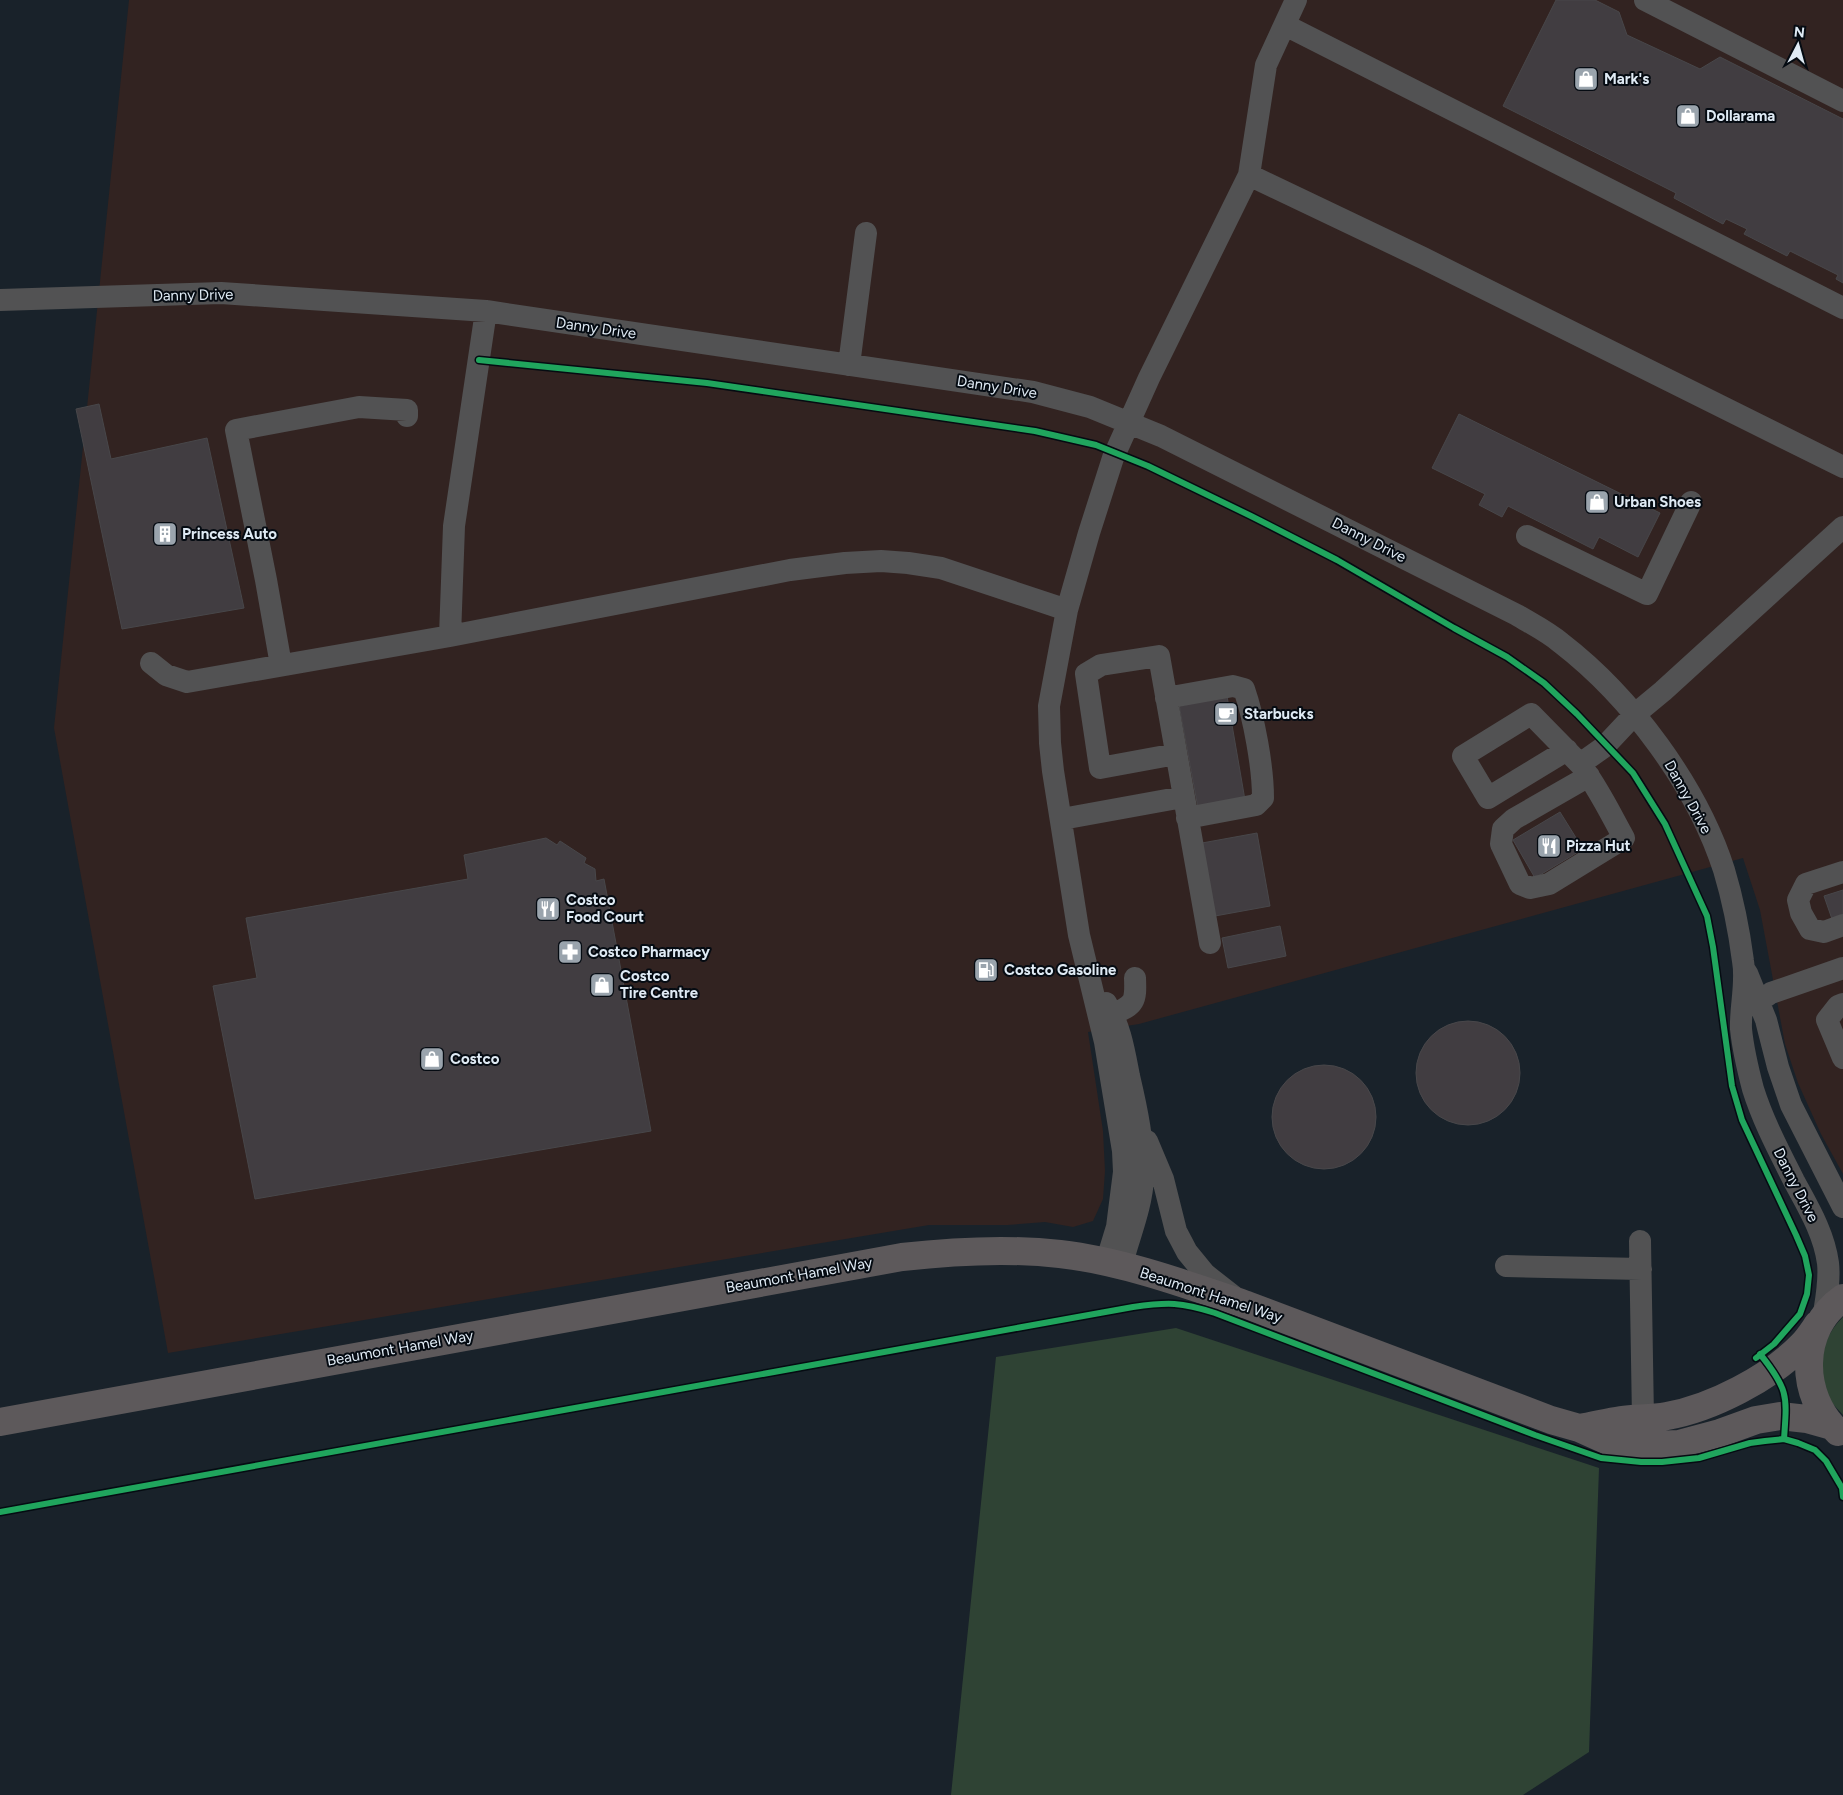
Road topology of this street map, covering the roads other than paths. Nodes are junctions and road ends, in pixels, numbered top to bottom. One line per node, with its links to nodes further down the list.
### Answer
1 (1296, 0): 3 (street)
2 (1645, 0): 4 (street)
3 (1285, 25): 5 (street); 8 (street)
4 (1843, 101)
5 (1250, 175): 12 (street); 13 (street)
6 (866, 233): 10 (street)
7 (0, 300): 9 (street, Danny Drive)
8 (1843, 308)
9 (486, 311): 10 (street, Danny Drive); 18 (street)
10 (849, 365): 12 (street, Danny Drive)
11 (407, 416): 20 (street)
12 (1130, 422): 17 (street); 22 (street, Danny Drive)
13 (1843, 467)
14 (1691, 502): 16 (street)
15 (1843, 527): 22 (street)
16 (1527, 536)
17 (1067, 610): 18 (street); 26 (street)
18 (450, 636): 20 (street)
19 (151, 664): 20 (street)
20 (281, 665)
21 (1166, 698): 23 (street); 23 (street); 25 (street)
22 (1634, 715): 24 (street); 30 (street, Danny Drive)
23 (1176, 754): 25 (street)
24 (1579, 763): 24 (street)
25 (1185, 808): 26 (street); 29 (street)
26 (1062, 819): 32 (street)
27 (1843, 872): 28 (street)
28 (1843, 925)
29 (1210, 943)
30 (1744, 965): 34 (street, Danny Drive); 46 (street, Danny Drive)
31 (1843, 968): 34 (street)
32 (1090, 976): 36 (street); 41 (street)
33 (1135, 978): 36 (street)
34 (1758, 1002): 39 (street, Danny Drive)
35 (1843, 1004): 37 (street)
36 (1113, 1014): 38 (street)
37 (1843, 1058)
38 (1140, 1125): 41 (street); 45 (street)
39 (1843, 1207)
40 (1640, 1241): 43 (street)
41 (1113, 1265): 45 (main road, Beaumont Hamel Way); 48 (main road, Beaumont Hamel Way)
42 (1506, 1266): 43 (street)
43 (1640, 1269): 47 (street)
44 (1843, 1298): 46 (main road, Beaumont Hamel Way)
45 (1247, 1305): 49 (main road, Beaumont Hamel Way)
46 (1821, 1321): 47 (main road, Beaumont Hamel Way); 50 (main road)
47 (1643, 1418): 49 (main road, Beaumont Hamel Way)
48 (0, 1422)
49 (1579, 1428): 50 (main road, Beaumont Hamel Way)
50 (1839, 1434)

